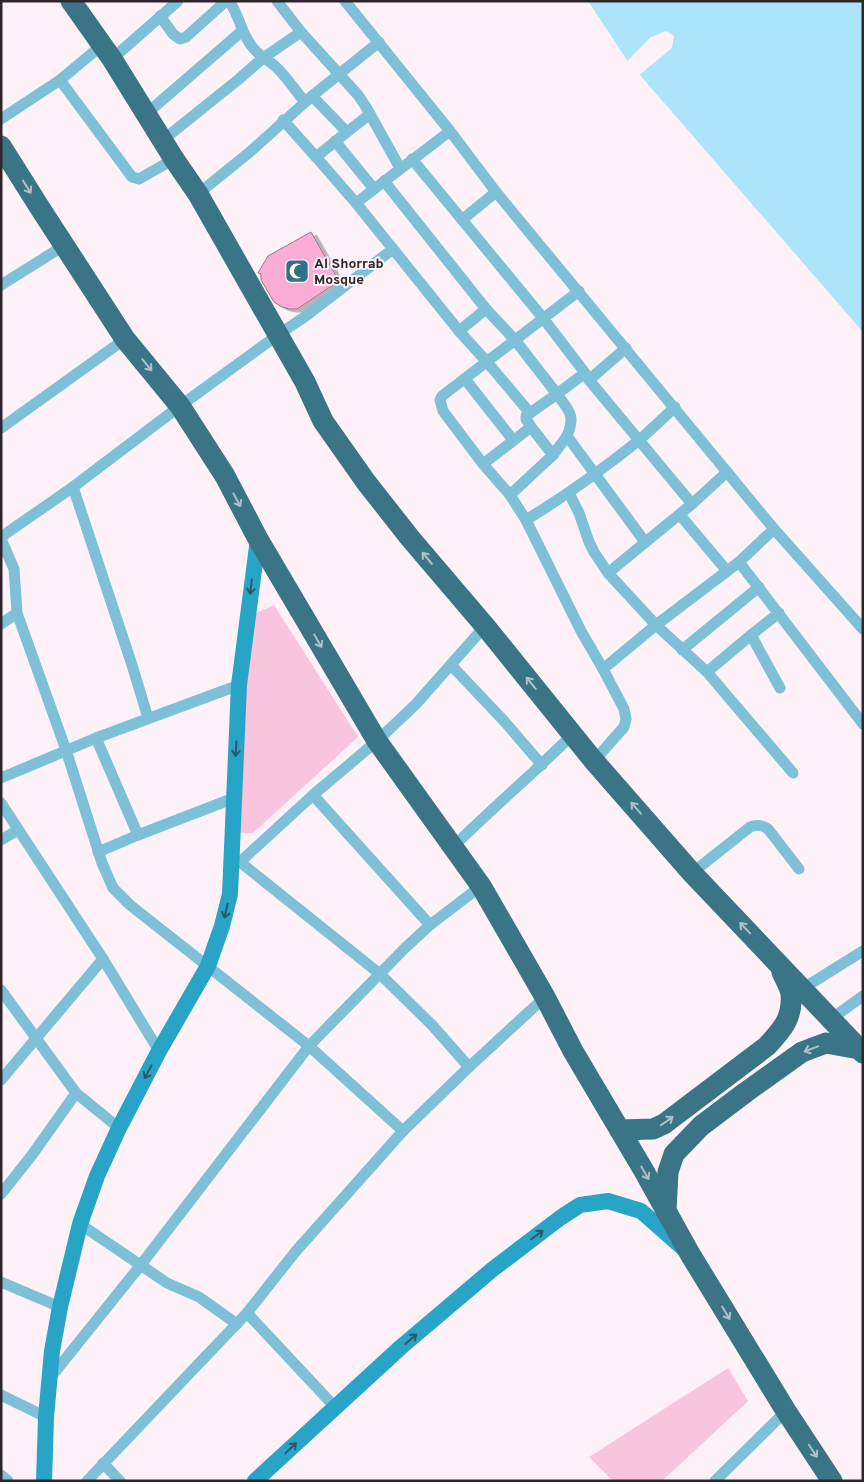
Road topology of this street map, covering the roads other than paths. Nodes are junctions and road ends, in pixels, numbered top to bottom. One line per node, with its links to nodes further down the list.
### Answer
1 (178, 1): 6 (street)
2 (228, 1): 6 (street); 7 (street)
3 (277, 1): 8 (street)
4 (344, 1): 9 (street)
5 (75, 3): 10 (highway)
6 (160, 16): 10 (street)
7 (242, 31): 11 (street); 15 (street)
8 (301, 32): 11 (street); 12 (street)
9 (378, 42): 12 (street); 19 (street)
10 (107, 52): 13 (street); 15 (highway)
11 (263, 58): 14 (street); 21 (street)
12 (339, 74): 14 (street); 16 (street)
13 (60, 80): 17 (street); 25 (street)
14 (308, 99): 18 (street); 20 (street)
15 (146, 114): 21 (highway)
16 (370, 114): 20 (street); 27 (street)
17 (1, 119)
18 (284, 120): 23 (street); 31 (street)
19 (450, 130): 26 (street); 30 (street)
20 (346, 132): 22 (street)
21 (162, 140): 25 (highway)
22 (335, 141): 23 (street); 29 (street)
23 (316, 157): 32 (street)
24 (4, 159): 34 (highway, one-way to 34)
25 (174, 159): 31 (highway)
26 (412, 159): 27 (street); 33 (street)
27 (400, 168): 28 (street)
28 (384, 182): 29 (street); 38 (street)
29 (374, 189): 32 (street)
30 (496, 192): 33 (street); 37 (street)
31 (198, 194): 41 (highway)
32 (356, 203): 35 (street)
33 (463, 219): 39 (street)
34 (65, 245): 36 (street); 42 (highway)
35 (393, 249): 40 (street); 41 (street)
36 (1, 284)
37 (579, 291): 39 (street); 44 (street)
38 (486, 309): 40 (street); 43 (street)
39 (543, 318): 43 (street); 46 (street)
40 (459, 331): 45 (street)
41 (279, 334): 49 (street); 79 (highway, one-way to 41)
42 (125, 339): 49 (highway, one-way to 49); 53 (street)
43 (515, 340): 45 (street); 48 (street)
44 (626, 348): 46 (street); 50 (street)
45 (488, 362): 47 (street); 51 (street)
46 (587, 377): 48 (street); 56 (street)
47 (465, 378): 55 (street); 58 (street)
48 (557, 394): 51 (street); 54 (street)
49 (180, 406): 61 (street); 69 (highway, one-way to 69)
50 (675, 407): 56 (street); 59 (street)
51 (530, 413): 52 (street)
52 (531, 426): 55 (street); 57 (street)
53 (1, 428)
54 (567, 436): 57 (street); 60 (street)
55 (513, 440): 58 (street)
56 (639, 440): 60 (street); 64 (street)
57 (553, 455): 63 (street)
58 (483, 464): 63 (street)
59 (727, 472): 64 (street); 67 (street)
60 (595, 474): 62 (street); 70 (street)
61 (73, 487): 68 (street); 88 (street)
62 (569, 493): 66 (street); 73 (street)
63 (510, 496): 66 (street)
64 (692, 504): 65 (street)
65 (680, 515): 70 (street); 72 (street)
66 (526, 520): 84 (street)
67 (774, 529): 71 (street); 80 (street)
68 (1, 538): 75 (street)
69 (258, 539): 86 (street, one-way to 86); 92 (highway, one-way to 92)
70 (645, 542): 73 (street)
71 (739, 562): 72 (street); 74 (street)
72 (727, 571): 78 (street)
73 (608, 573): 78 (street)
74 (759, 587): 76 (street); 82 (street)
75 (17, 613): 77 (street); 93 (street)
76 (780, 613): 81 (street); 89 (street)
77 (1, 624)
78 (656, 625): 82 (street); 84 (street)
79 (485, 626): 83 (street); 90 (highway, one-way to 79)
80 (863, 629)
81 (751, 635): 85 (street); 87 (street)
82 (682, 650): 85 (street)
83 (450, 665): 92 (street); 95 (street)
84 (603, 669): 94 (street)
85 (707, 672): 96 (street)
86 (239, 685): 88 (street); 99 (street, one-way to 99)
87 (780, 688)
88 (148, 718): 91 (street)
89 (863, 724)
90 (572, 735): 94 (highway); 95 (street)
91 (96, 738): 93 (street); 102 (street)
92 (377, 741): 98 (street); 104 (highway)
93 (66, 750): 97 (street); 105 (street)
94 (594, 761): 108 (highway, one-way to 94)
95 (542, 765): 104 (street)
96 (793, 773)
97 (1, 778)
98 (314, 795): 106 (street); 110 (street)
99 (234, 798): 102 (street); 106 (street)
100 (1, 803): 101 (street)
101 (18, 830): 103 (street); 112 (street)
102 (138, 835): 105 (street)
103 (1, 840)
104 (452, 848): 109 (highway)
105 (98, 852): 114 (street)
106 (236, 860): 114 (street, one-way to 114); 115 (street)
107 (798, 869): 108 (street)
108 (692, 873): 113 (highway, one-way to 108)
109 (480, 886): 110 (street); 119 (highway)
110 (430, 925): 115 (street)
111 (863, 952): 116 (street)
112 (102, 959): 121 (street); 124 (street)
113 (779, 963): 116 (highway); 129 (highway, one-way to 113)
114 (208, 966): 122 (street); 124 (street)
115 (380, 974): 122 (street); 125 (street)
116 (802, 989): 120 (highway)
117 (1, 990): 121 (street)
118 (863, 996): 120 (street)
119 (545, 997): 125 (street); 129 (highway)
120 (831, 1019): 123 (highway)
121 (37, 1038): 126 (street); 127 (street)
122 (309, 1046): 130 (street); 135 (street)
123 (861, 1050): 132 (highway, one-way to 132)
124 (160, 1051): 128 (street, one-way to 128)
125 (469, 1067): 130 (street)
126 (1, 1080)
127 (76, 1093): 128 (street); 131 (street)
128 (119, 1128): 133 (street)
129 (620, 1130): 132 (highway, one-way to 132)
130 (404, 1131): 138 (street)
131 (1, 1194)
132 (666, 1211): 134 (highway)
133 (80, 1224): 135 (street); 137 (street)
134 (690, 1254): 142 (street, one-way to 134); 143 (highway, one-way to 143)
135 (140, 1266): 139 (street); 140 (street)
136 (1, 1282): 137 (street)
137 (60, 1307): 140 (street)
138 (247, 1313): 139 (street); 142 (street)
139 (237, 1324): 145 (street)
140 (50, 1378): 144 (street)
141 (1, 1395): 144 (street)
142 (335, 1407): 151 (street, one-way to 142)
143 (786, 1411): 152 (street); 153 (highway, one-way to 153)
144 (46, 1417): 148 (street)
145 (103, 1463): 149 (street); 150 (street)
146 (1, 1475): 147 (street)
147 (8, 1481)
148 (44, 1481)
149 (87, 1481)
150 (120, 1481)
151 (255, 1481)
152 (715, 1481)
153 (832, 1481)

